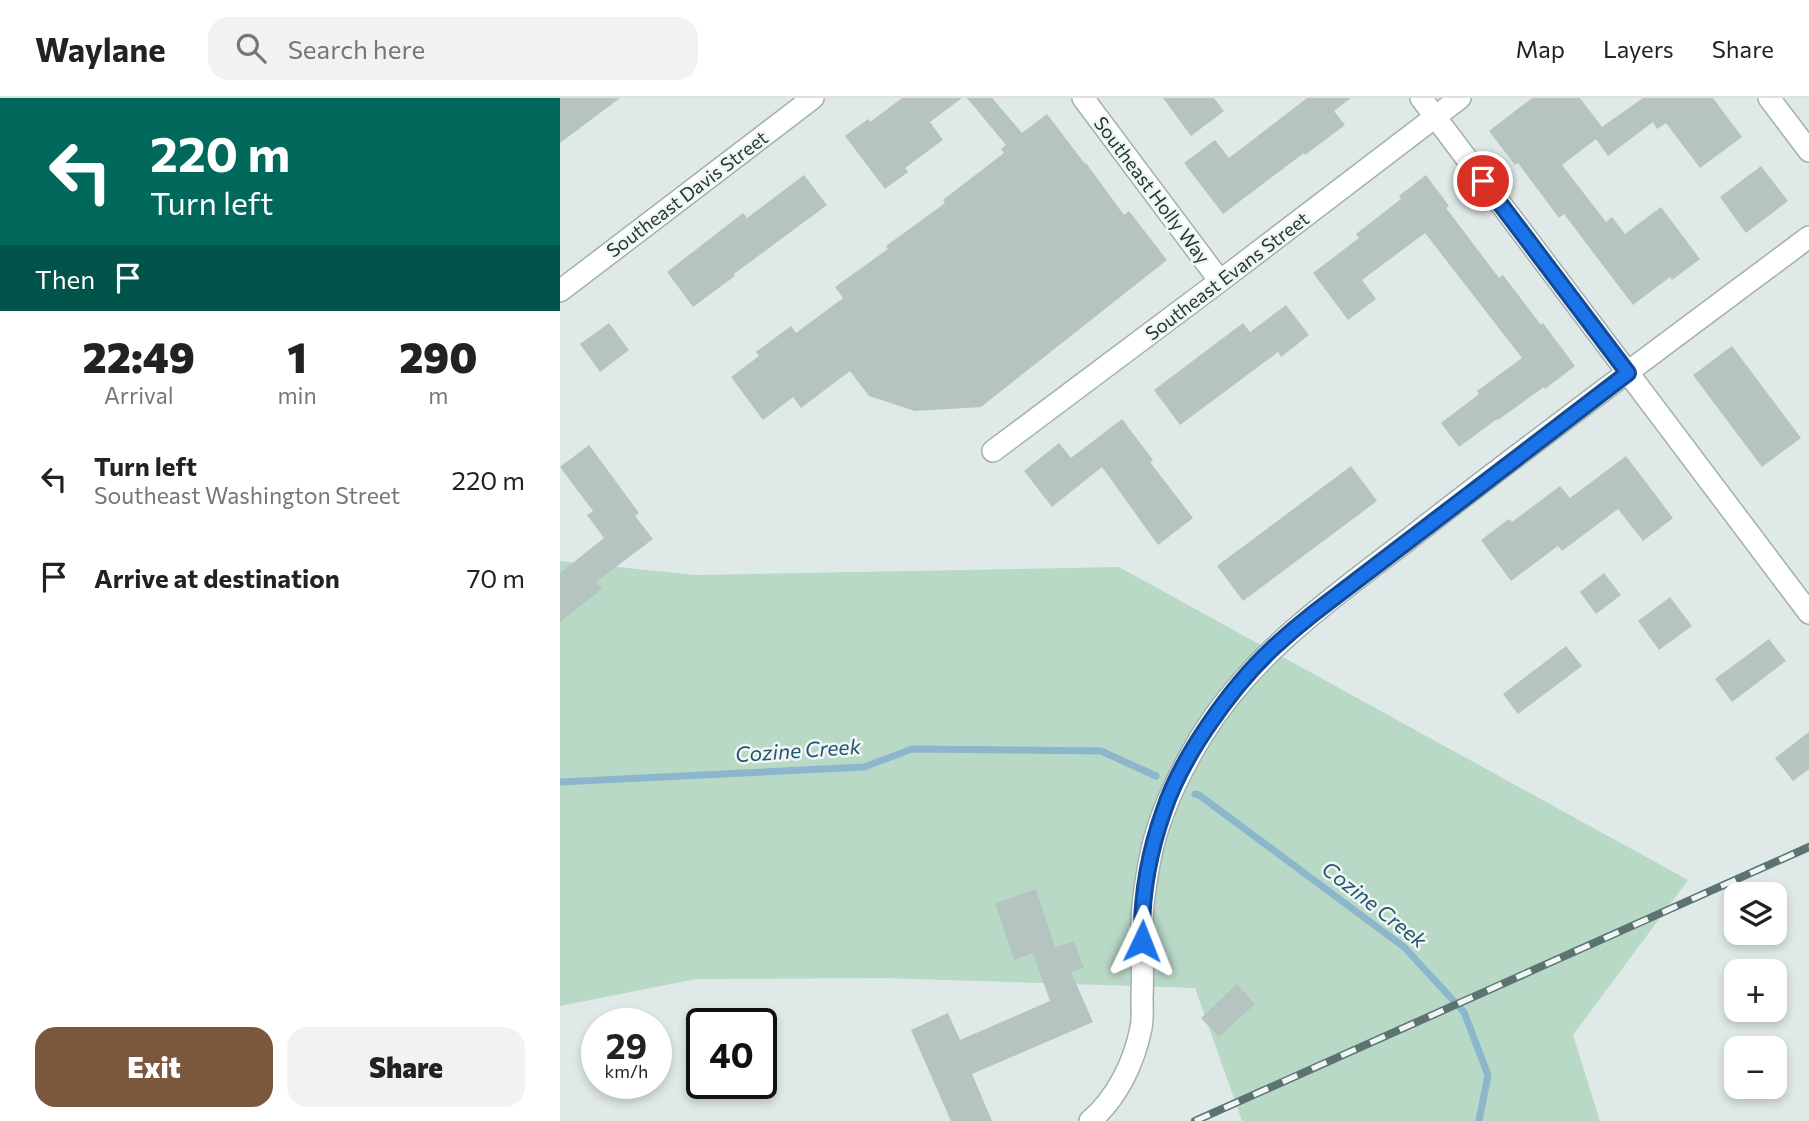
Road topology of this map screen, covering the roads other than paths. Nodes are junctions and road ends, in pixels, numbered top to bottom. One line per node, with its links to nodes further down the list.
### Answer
1 (813, 98): 10 (street, Southeast Davis Street)
2 (1083, 98): 9 (street, Southeast Holly Way)
3 (1421, 98): 6 (street)
4 (1460, 98): 6 (street, Southeast Evans Street)
5 (1769, 98): 7 (street)
6 (1435, 117): 9 (street, Southeast Evans Street); 11 (street)
7 (1809, 151)
8 (1809, 237): 11 (street)
9 (1220, 281): 12 (street, Southeast Evans Street)
10 (560, 290)
11 (1628, 373): 13 (street); 14 (street)
12 (993, 452)
13 (1809, 613)
14 (1090, 1121)

